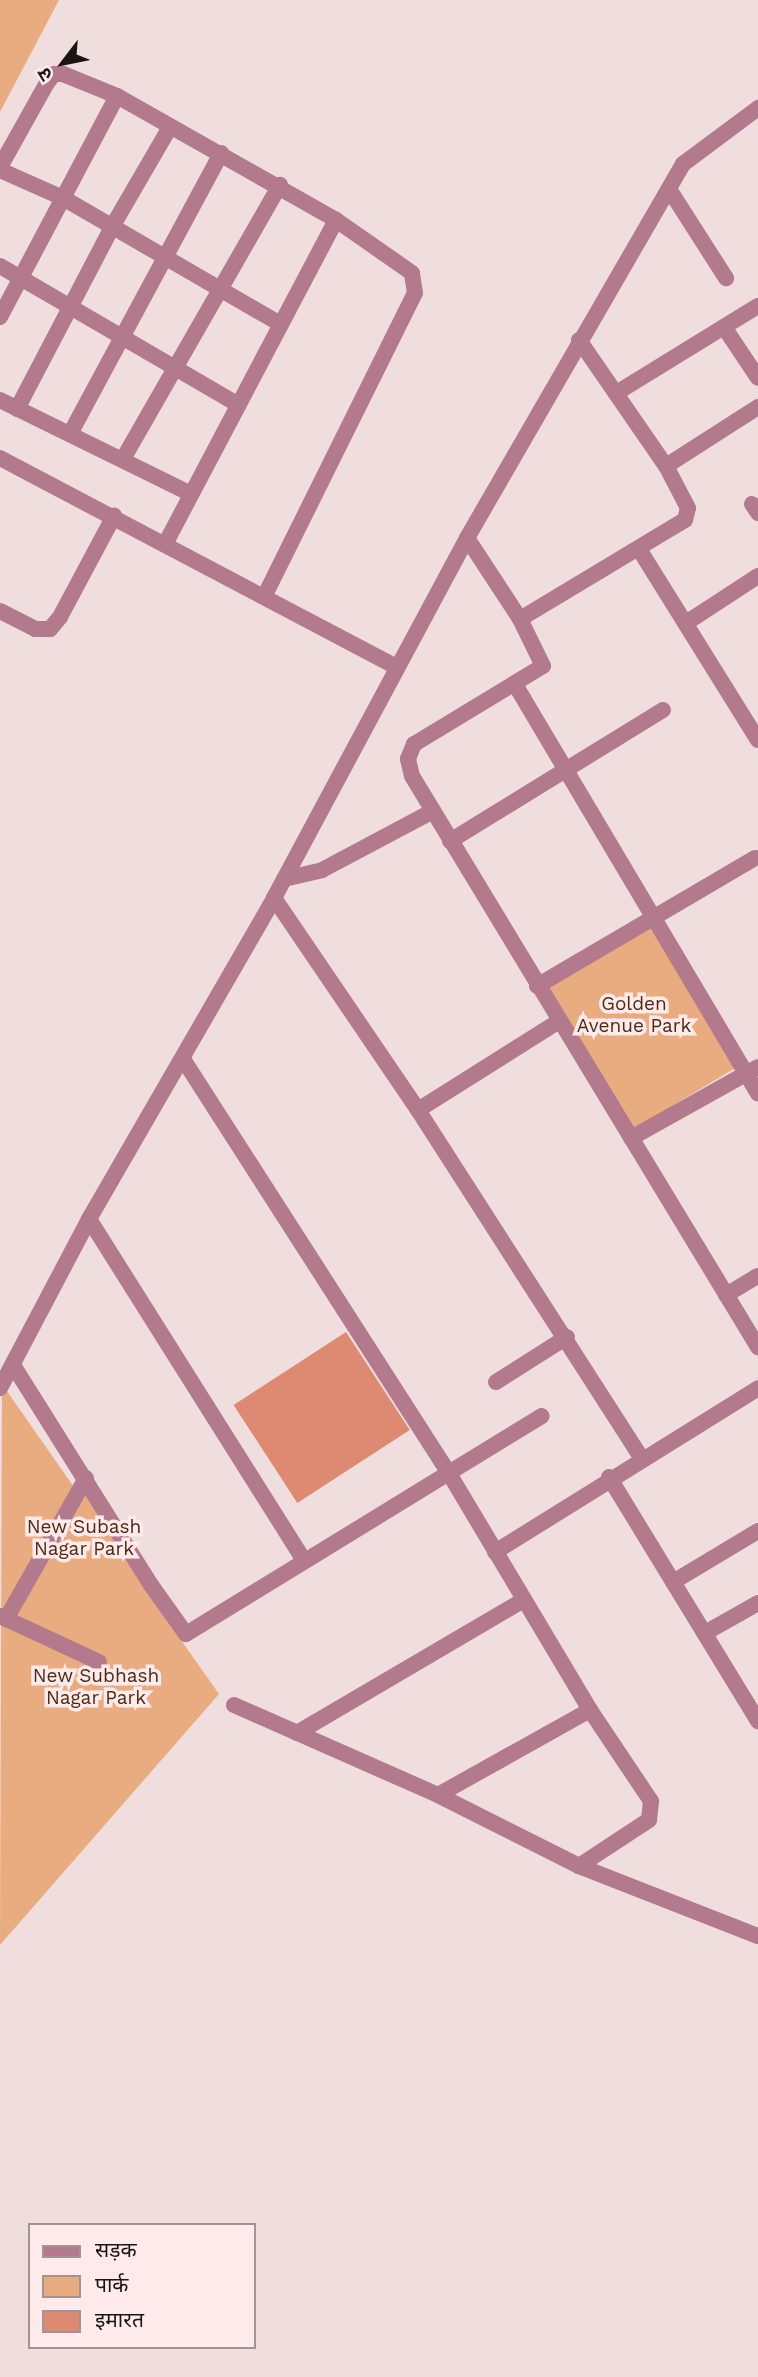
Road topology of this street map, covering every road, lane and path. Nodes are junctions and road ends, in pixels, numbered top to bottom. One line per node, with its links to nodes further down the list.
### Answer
1 (117, 96): 3 (street); 5 (street); 8 (street)
2 (758, 108): 7 (street)
3 (170, 127): 4 (street); 10 (street)
4 (222, 153): 6 (street); 11 (street)
5 (0, 168): 8 (street)
6 (280, 186): 9 (street); 15 (street)
7 (669, 189): 14 (street); 22 (street)
8 (63, 198): 10 (street); 13 (street)
9 (336, 220): 19 (street); 40 (street)
10 (112, 227): 11 (street); 16 (street)
11 (167, 257): 15 (street); 21 (street)
12 (0, 266): 13 (street)
13 (20, 278): 16 (street); 18 (street)
14 (726, 278)
15 (220, 289): 19 (street); 23 (street)
16 (70, 306): 21 (street); 29 (street)
17 (758, 306): 20 (street)
18 (0, 317)
19 (279, 324): 27 (street)
20 (724, 327): 24 (street); 25 (street)
21 (124, 338): 23 (street); 30 (street)
22 (579, 340): 25 (street); 36 (street)
23 (177, 369): 27 (street); 32 (street)
24 (758, 378)
25 (618, 392): 33 (street)
26 (0, 400): 29 (street)
27 (239, 405): 34 (street)
28 (758, 407): 33 (street)
29 (18, 409): 30 (street)
30 (69, 434): 32 (street)
31 (0, 457): 35 (street)
32 (123, 459): 34 (street)
33 (666, 466): 38 (street)
34 (189, 493): 37 (street)
35 (114, 516): 37 (street); 41 (street)
36 (467, 538): 42 (street); 44 (street)
37 (166, 542): 40 (street)
38 (639, 549): 42 (street); 43 (street)
39 (758, 576): 43 (street)
40 (265, 595): 44 (street)
41 (0, 611)
42 (520, 619): 45 (street)
43 (686, 623): 47 (street)
44 (397, 667): 53 (street)
45 (516, 686): 49 (street); 50 (street)
46 (663, 710): 49 (street)
47 (753, 719): 48 (street)
48 (758, 740)
49 (566, 770): 51 (street); 55 (street)
50 (433, 811): 51 (street); 53 (street)
51 (450, 841): 56 (street)
52 (755, 858): 55 (street)
53 (284, 879): 54 (street)
54 (274, 898): 58 (street); 61 (street)
55 (656, 915): 56 (street); 59 (street)
56 (537, 986): 57 (street)
57 (558, 1023): 61 (street); 62 (street)
58 (183, 1059): 63 (street); 74 (street)
59 (752, 1070): 60 (street); 62 (street)
60 (758, 1093)
61 (418, 1110): 66 (street)
62 (631, 1138): 65 (street)
63 (89, 1219): 68 (street); 79 (street)
64 (758, 1276): 65 (street)
65 (726, 1295): 67 (street)
66 (566, 1336): 69 (street); 73 (street)
67 (758, 1347)
68 (13, 1365): 70 (street); 76 (street)
69 (496, 1381)
70 (0, 1388)
71 (758, 1388): 73 (street)
72 (542, 1416): 74 (street)
73 (641, 1458): 75 (street)
74 (450, 1475): 78 (street); 79 (street)
75 (610, 1477): 78 (street); 80 (street)
76 (86, 1478): 79 (street); 83 (street)
77 (758, 1531): 80 (street)
78 (495, 1552): 81 (street)
79 (304, 1561)
80 (673, 1581): 84 (street)
81 (524, 1600): 87 (street); 89 (street)
82 (758, 1603): 84 (street)
83 (3, 1618): 85 (street)
84 (705, 1633): 88 (street)
85 (99, 1662)
86 (234, 1705): 89 (street)
87 (590, 1710): 90 (street); 91 (street)
88 (758, 1721)
89 (297, 1733): 90 (street)
90 (438, 1795): 91 (street)
91 (579, 1866): 92 (street)
92 (758, 1936)

